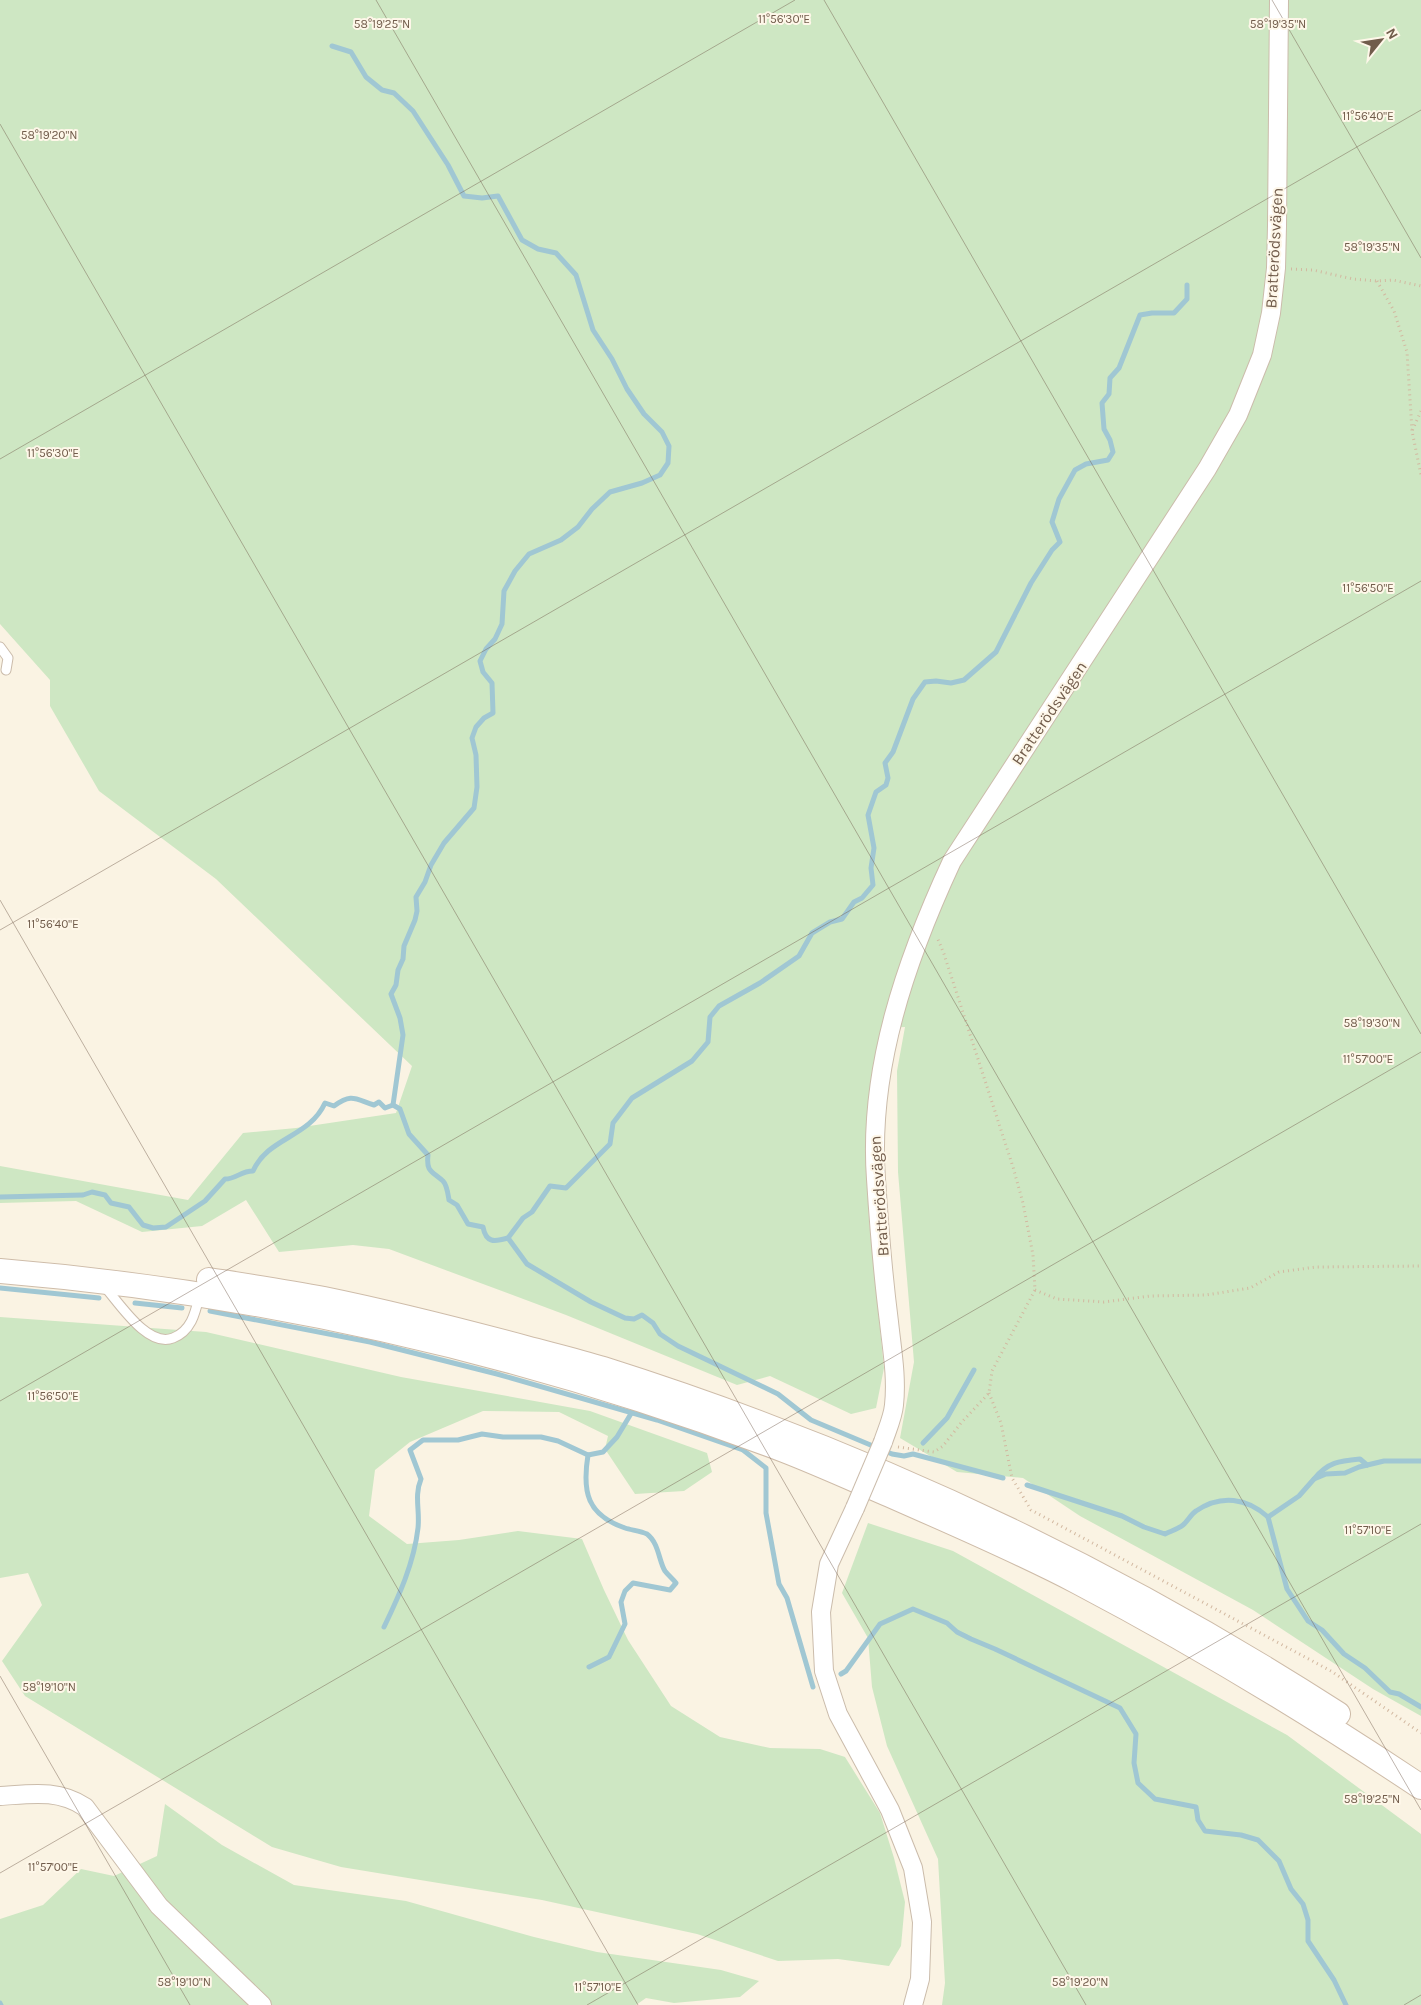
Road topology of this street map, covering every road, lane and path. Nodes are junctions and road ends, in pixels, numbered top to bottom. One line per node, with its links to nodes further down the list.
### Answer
1 (1279, 0): 2 (street, Bratterödsvägen)
2 (1276, 268): 3 (path); 10 (street, Bratterödsvägen)
3 (1377, 281): 4 (path); 6 (path)
4 (1421, 286)
5 (1421, 411): 6 (path)
6 (1412, 431): 7 (path)
7 (1421, 475)
8 (0, 647): 9 (lane)
9 (6, 670)
10 (924, 928): 16 (path); 18 (street, Bratterödsvägen)
11 (0, 1256): 15 (main road)
12 (1421, 1266): 16 (path)
13 (0, 1271): 14 (main road)
14 (100, 1281): 15 (main road); 15 (lane)
15 (201, 1287): 20 (main road); 21 (main road)
16 (1035, 1290): 17 (path)
17 (989, 1393): 18 (path); 19 (path)
18 (883, 1442): 24 (street, Bratterödsvägen, bridge)
19 (1421, 1734)
20 (1421, 1768)
21 (1421, 1787)
22 (0, 1796): 23 (street)
23 (262, 2005)
24 (912, 2005)

